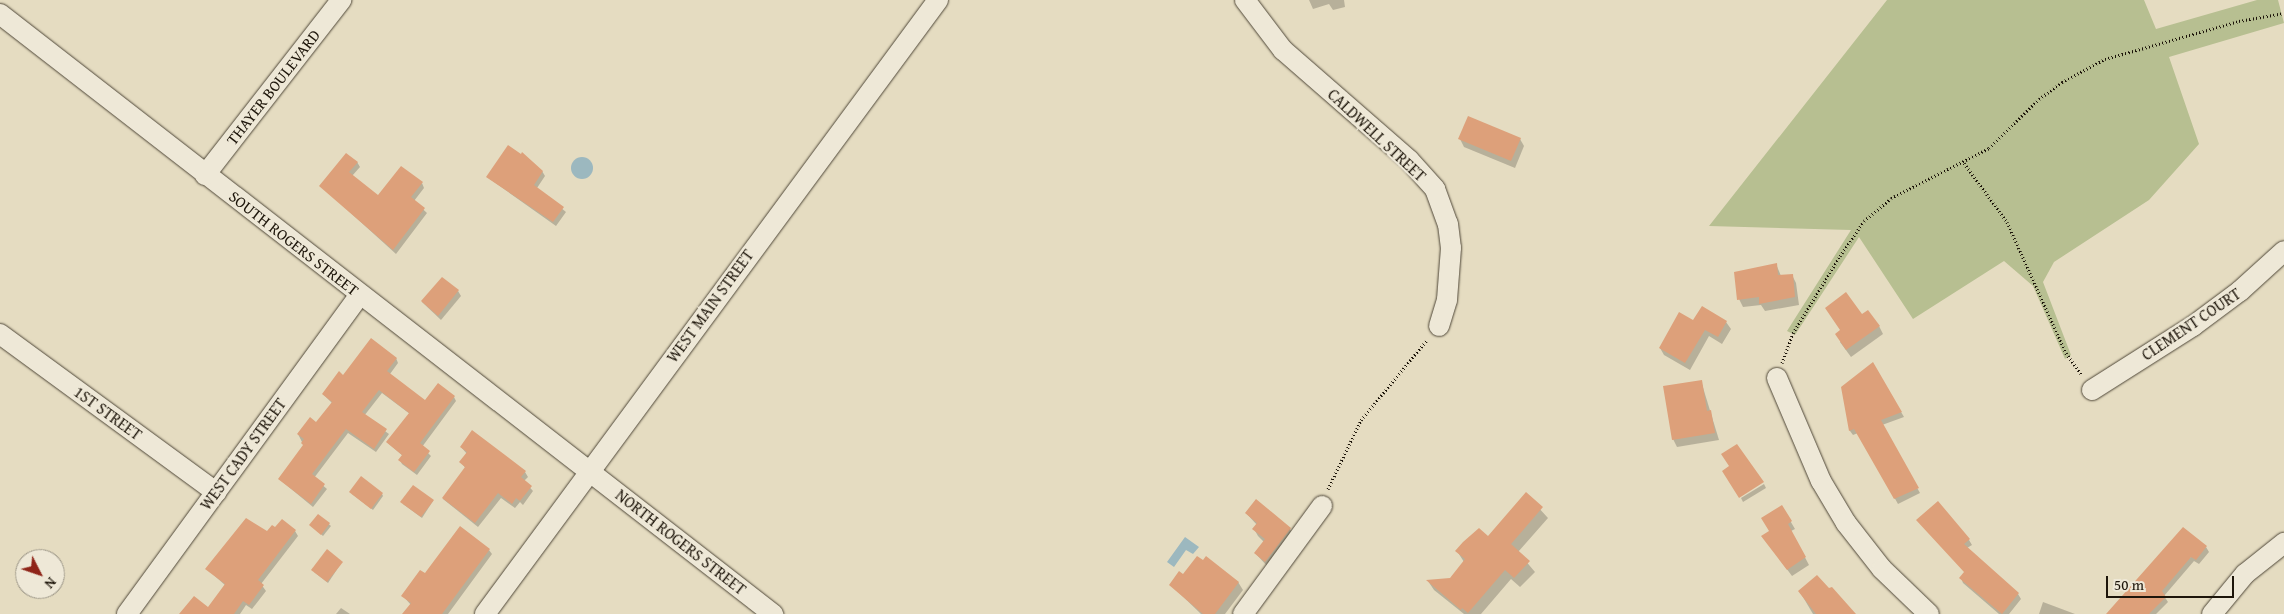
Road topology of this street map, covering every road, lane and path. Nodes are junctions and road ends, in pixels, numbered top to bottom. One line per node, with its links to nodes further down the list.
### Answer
1 (341, 0): 7 (street, THAYER BOULEVARD)
2 (938, 0): 14 (street, WEST MAIN STREET)
3 (1245, 0): 10 (street, CALDWELL STREET)
4 (2284, 13): 6 (path)
5 (0, 14): 7 (street, SOUTH ROGERS STREET)
6 (1964, 163): 12 (path); 13 (path)
7 (205, 175): 9 (street, SOUTH ROGERS STREET)
8 (2284, 251): 13 (street, CLEMENT COURT)
9 (360, 294): 14 (street, SOUTH ROGERS STREET); 15 (street, WEST CADY STREET)
10 (1439, 326): 16 (path)
11 (0, 334): 15 (street, 1ST STREET)
12 (1777, 378): 18 (street)
13 (2092, 390)
14 (589, 471): 20 (street, WEST MAIN STREET); 21 (street, NORTH ROGERS STREET)
15 (216, 492): 19 (street, WEST CADY STREET)
16 (1322, 506): 22 (street)
17 (2284, 543): 23 (street)
18 (1921, 611)
19 (128, 614)
20 (485, 614)
21 (773, 614)
22 (1243, 614)
23 (2212, 614)

